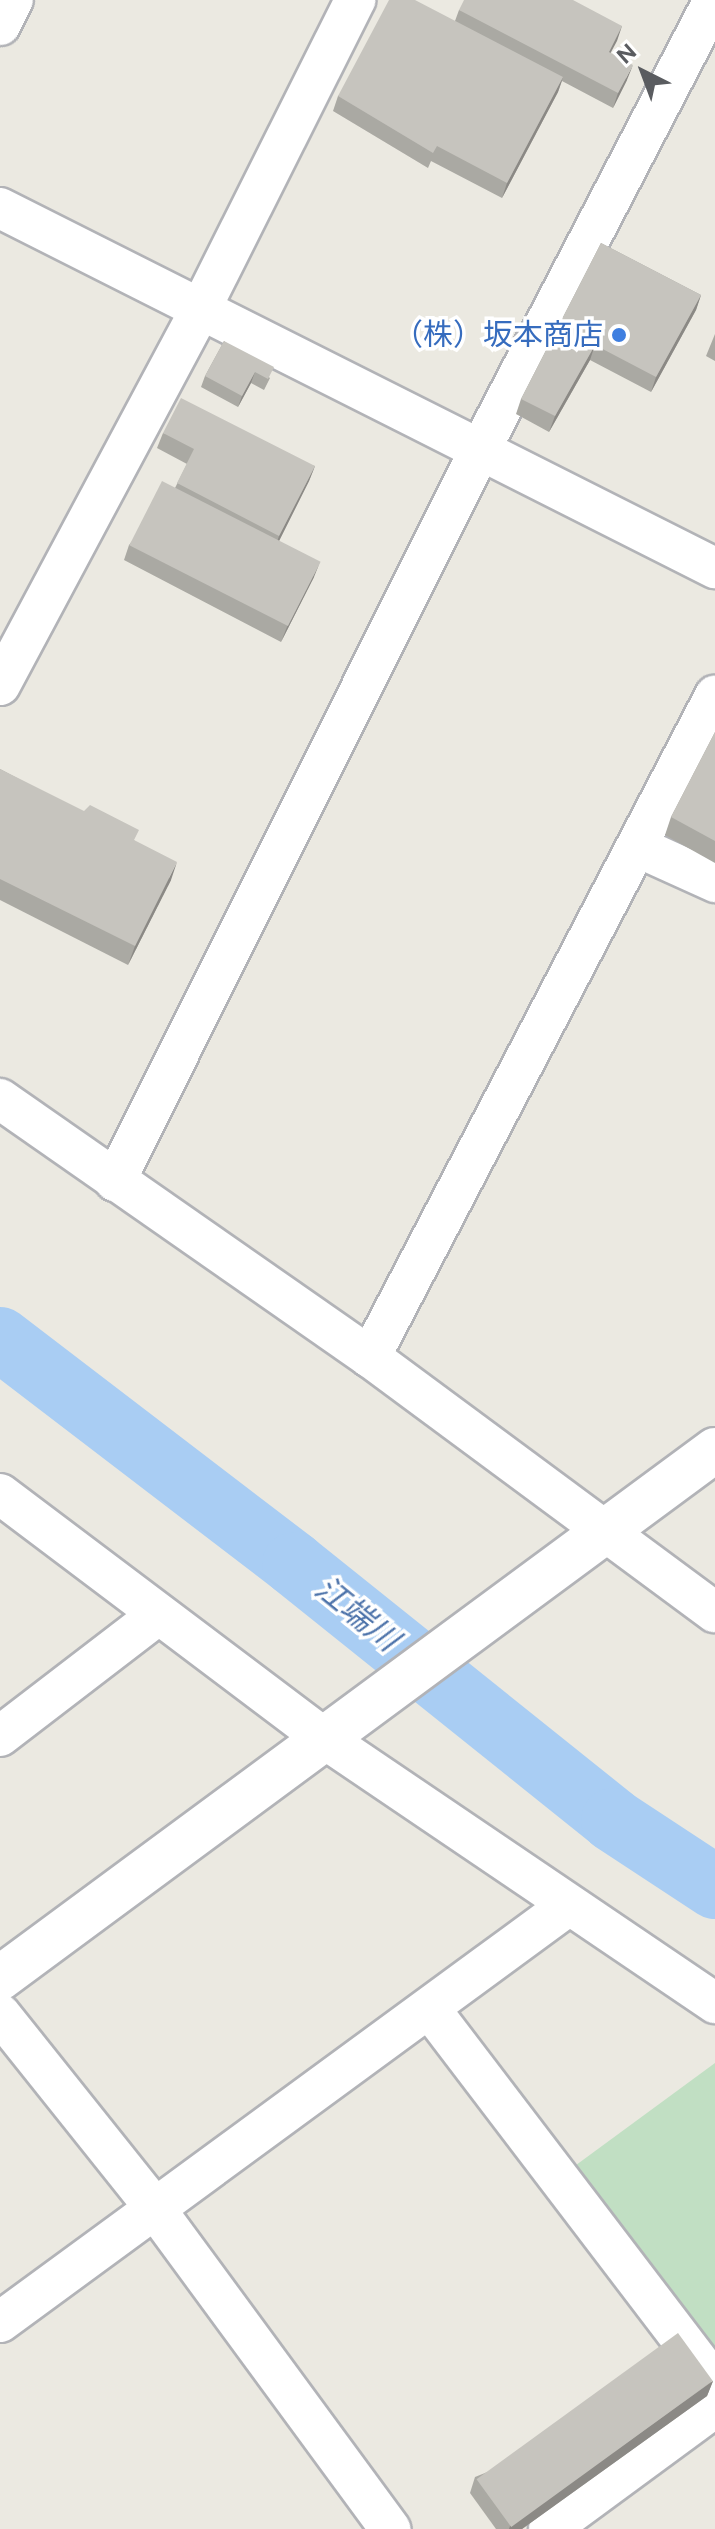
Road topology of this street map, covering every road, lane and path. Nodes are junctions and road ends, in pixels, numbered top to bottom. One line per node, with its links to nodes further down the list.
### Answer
1 (13, 0): 4 (street)
2 (355, 0): 6 (street)
3 (714, 0): 7 (street)
4 (0, 25)
5 (0, 208): 6 (street)
6 (200, 310): 7 (street); 9 (street)
7 (480, 450): 8 (street); 14 (street)
8 (715, 568)
9 (0, 685)
10 (715, 696): 11 (street)
11 (638, 847): 12 (street); 15 (street)
12 (715, 882)
13 (0, 1099): 14 (street)
14 (115, 1181): 15 (street)
15 (370, 1357): 18 (street)
16 (715, 1450): 18 (street)
17 (2, 1498): 20 (street)
18 (603, 1530): 19 (street); 22 (street)
19 (715, 1612)
20 (159, 1614): 21 (street); 22 (street)
21 (0, 1736)
22 (325, 1739): 23 (street); 24 (street)
23 (569, 1905): 25 (street); 26 (street)
24 (0, 1978)
25 (715, 2003)
26 (430, 2009): 28 (street); 30 (street)
27 (0, 2014): 28 (street)
28 (153, 2206): 29 (street); 32 (street)
29 (0, 2322)
30 (715, 2383)
31 (715, 2407): 33 (street)
32 (390, 2529)
33 (549, 2529)

